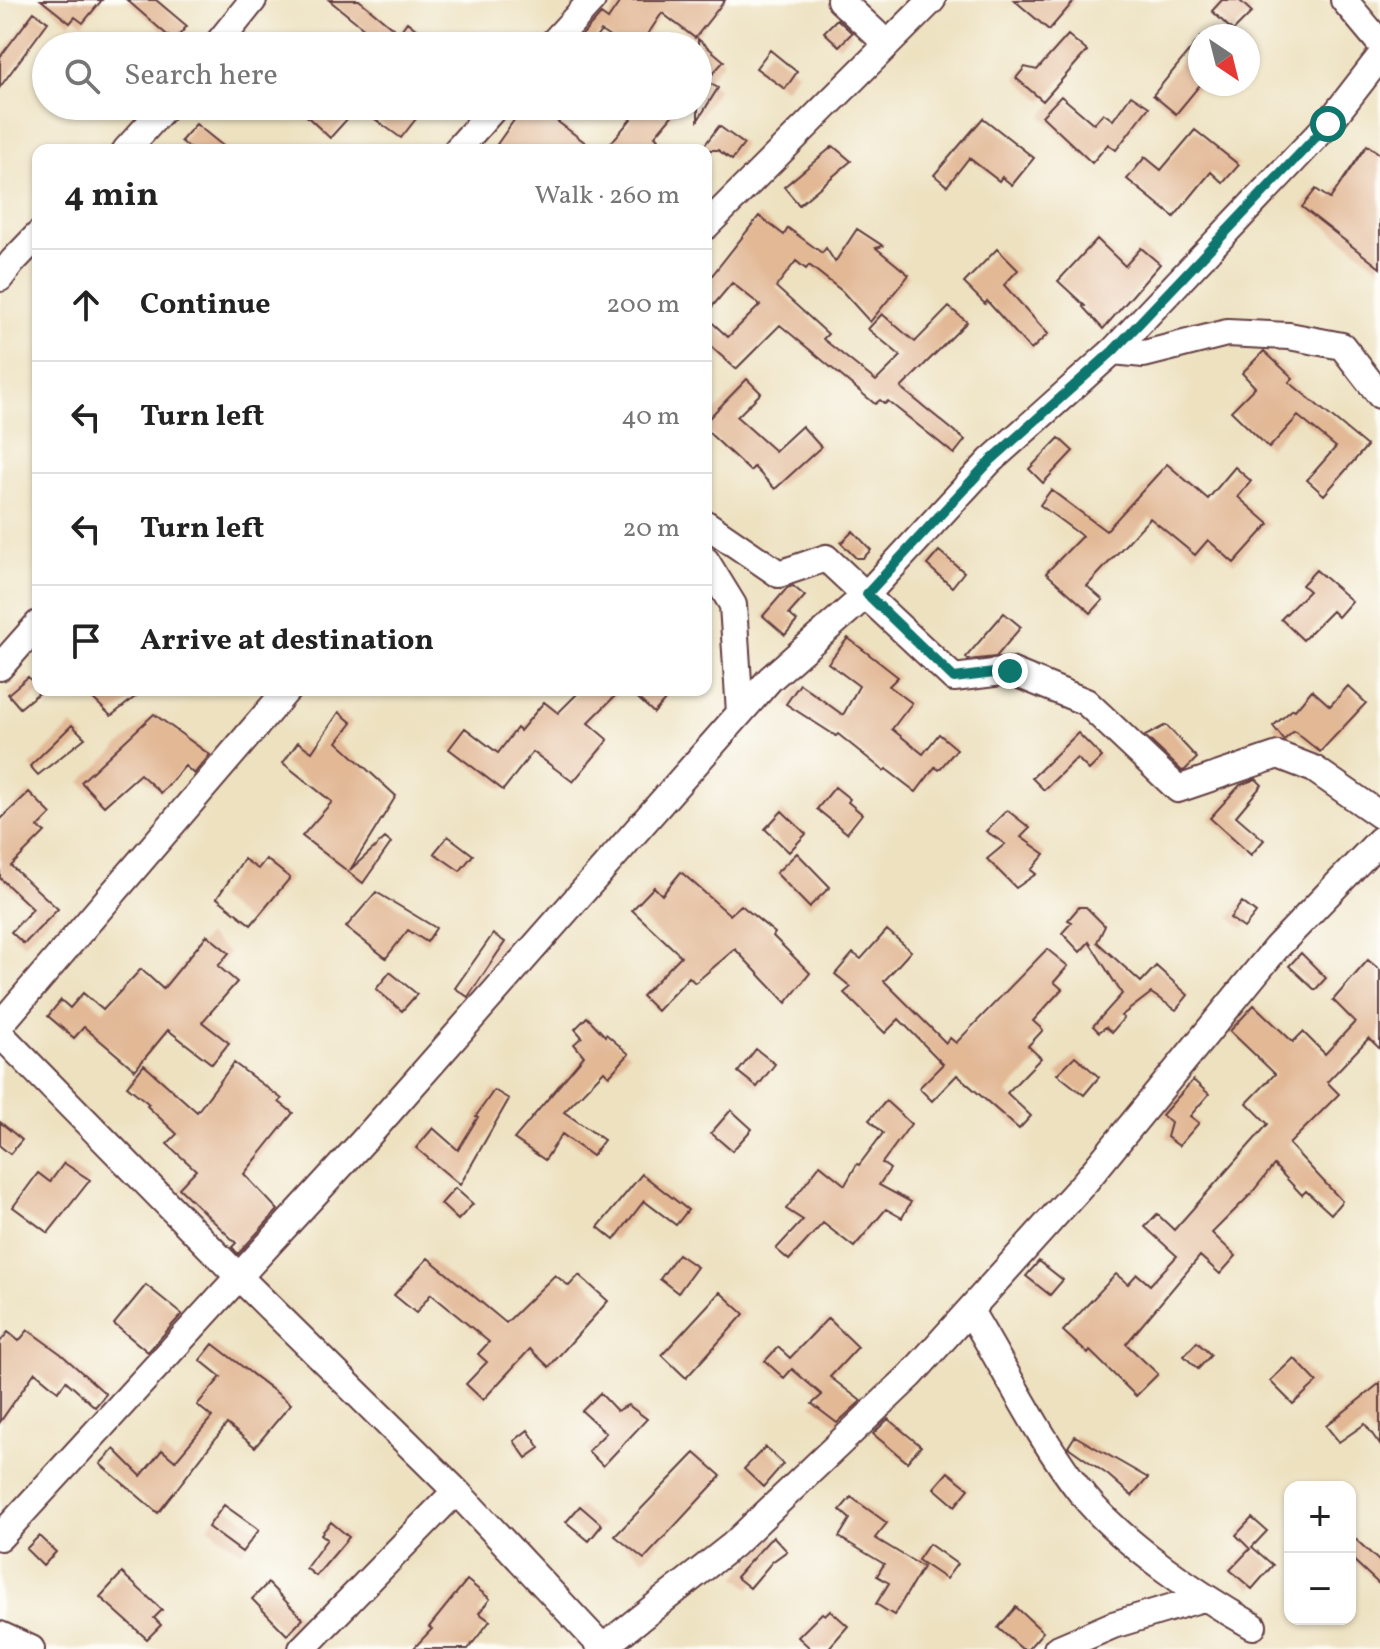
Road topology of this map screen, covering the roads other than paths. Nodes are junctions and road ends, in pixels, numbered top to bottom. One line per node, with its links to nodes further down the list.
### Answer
1 (253, 0): 6 (street)
2 (592, 0): 7 (street)
3 (840, 0): 8 (street)
4 (932, 0): 8 (street)
5 (1344, 0): 9 (street)
6 (227, 32)
7 (563, 32)
8 (886, 43): 15 (street)
9 (1380, 43)
10 (1380, 57): 18 (street)
11 (153, 120): 13 (street)
12 (484, 120): 14 (street)
13 (131, 144)
14 (462, 144)
15 (712, 220)
16 (32, 240): 17 (street)
17 (4, 263)
18 (1113, 351): 19 (street); 22 (street)
19 (1380, 394)
20 (712, 528): 22 (street)
21 (712, 571): 26 (street)
22 (867, 594): 26 (street); 27 (street)
23 (32, 631): 24 (street)
24 (0, 667)
25 (282, 696): 29 (street)
26 (740, 713): 31 (street)
27 (1380, 815)
28 (1380, 840): 32 (street)
29 (0, 1025)
30 (0, 1034): 31 (street)
31 (239, 1277): 33 (street); 34 (street)
32 (970, 1311): 35 (street); 38 (street)
33 (456, 1491): 38 (street); 40 (street)
34 (0, 1537)
35 (1203, 1598): 36 (street); 41 (street)
36 (1253, 1626)
37 (0, 1635): 39 (street)
38 (602, 1648)
39 (31, 1649)
40 (302, 1649)
41 (1057, 1649)

